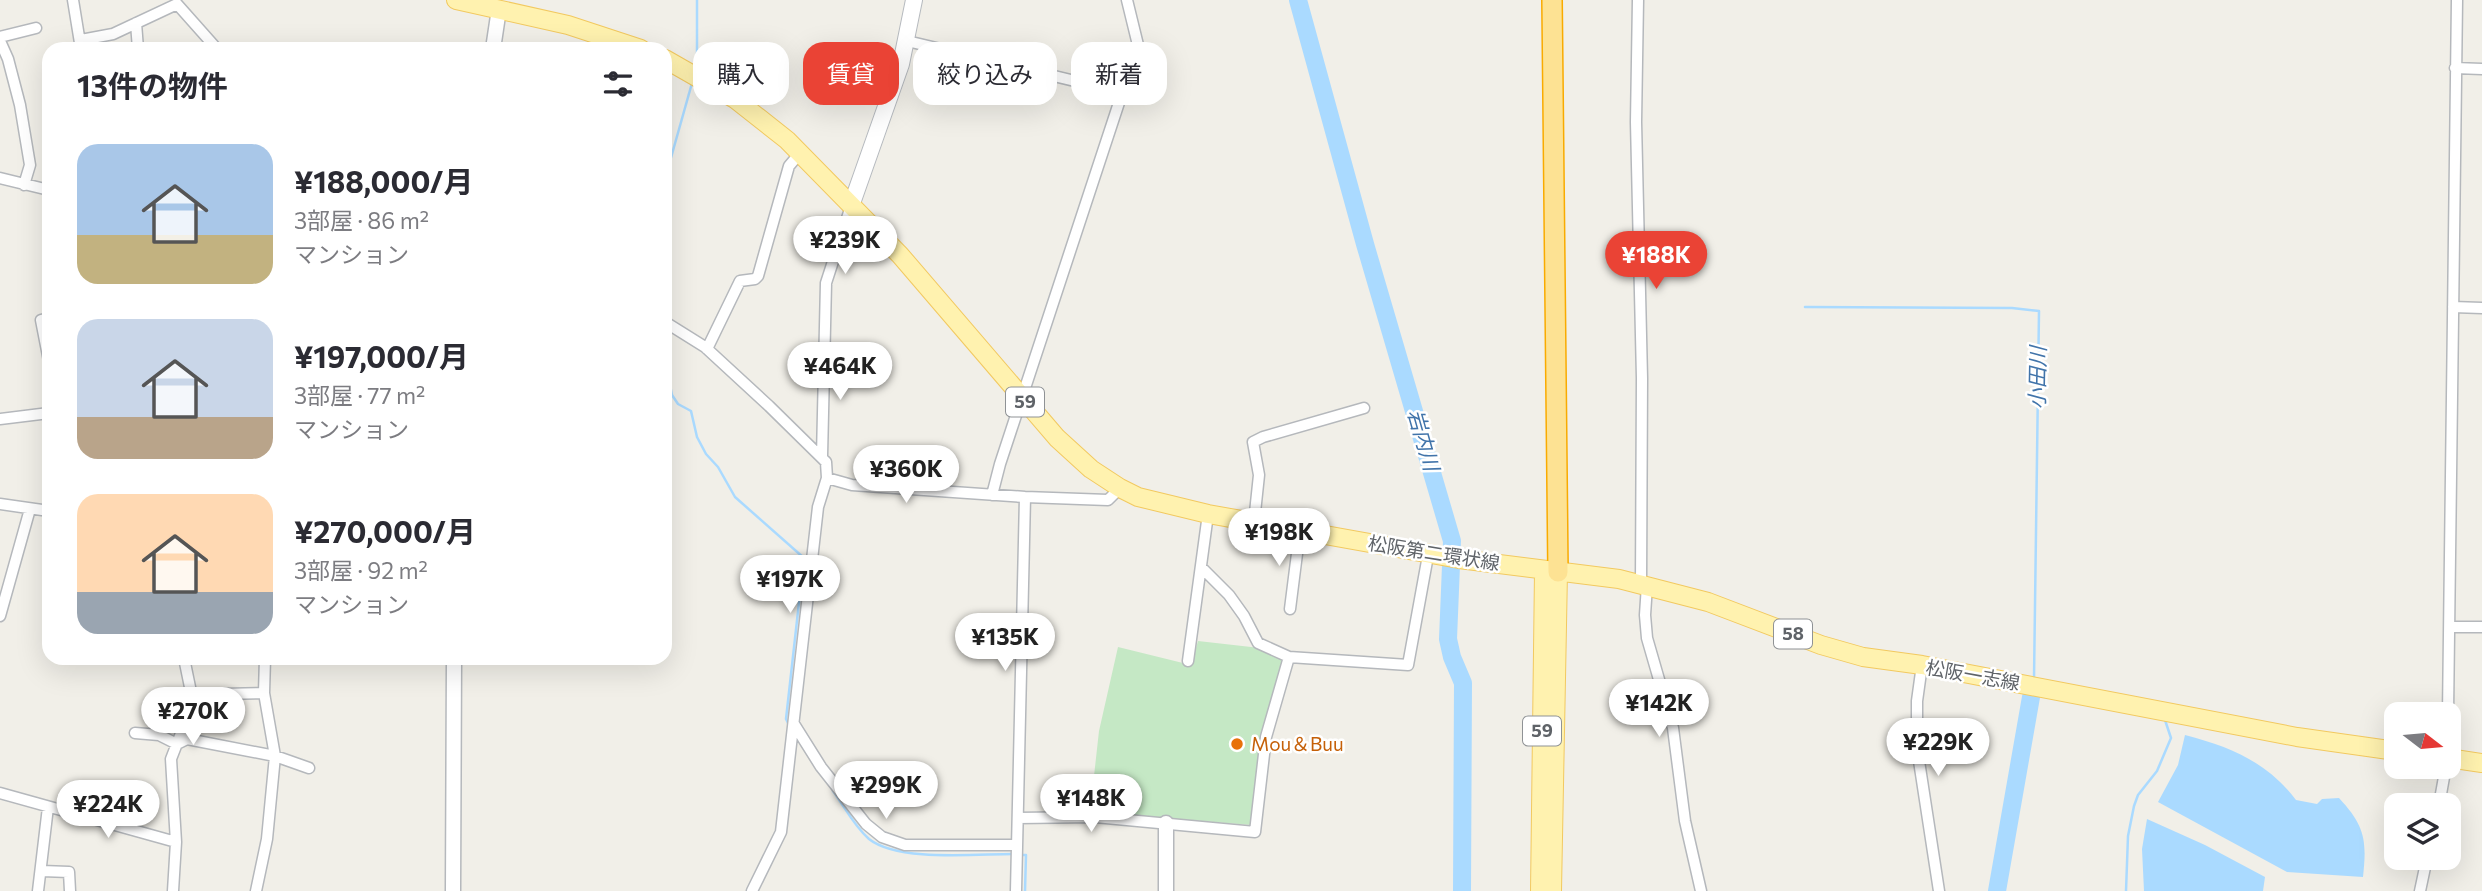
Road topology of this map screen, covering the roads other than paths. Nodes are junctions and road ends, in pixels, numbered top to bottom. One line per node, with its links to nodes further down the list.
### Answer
1 (73, 0): 15 (street)
2 (456, 0): 10 (main road)
3 (914, 0): 14 (main road)
4 (1127, 0): 21 (street)
5 (1543, 0): 53 (highway)
6 (1552, 0): 53 (highway)
7 (1638, 0): 54 (street)
8 (2457, 0): 23 (street)
9 (177, 2): 11 (street); 18 (street)
10 (499, 4): 19 (street); 20 (main road)
11 (136, 23): 16 (street); 17 (street)
12 (36, 28): 13 (street)
13 (0, 39): 29 (street)
14 (907, 41): 25 (street); 31 (main road)
15 (80, 42)
16 (90, 42)
17 (137, 42)
18 (211, 42)
19 (494, 42)
20 (621, 42)
21 (1138, 42)
22 (672, 63): 27 (main road, 松阪第二環状線 / 59)
23 (2455, 68): 24 (street); 32 (street)
24 (2482, 69)
25 (1071, 80)
26 (1117, 105): 36 (street)
27 (800, 153): 31 (main road, 松阪第二環状線 / 59); 35 (street)
28 (0, 178): 29 (street)
29 (24, 185): 30 (street)
30 (42, 189)
31 (851, 206): 36 (main road, 松阪第二環状線 / 59); 40 (street)
32 (2453, 307): 33 (street); 57 (street)
33 (2482, 308)
34 (672, 326): 35 (street)
35 (707, 349): 40 (street)
36 (1022, 399): 42 (main road, 松阪第二環状線 / 59); 43 (street)
37 (1364, 408): 49 (street)
38 (42, 414): 39 (street)
39 (0, 419)
40 (822, 456): 41 (street)
41 (827, 478): 43 (street); 68 (street)
42 (1120, 488): 44 (street); 48 (main road, 松阪第二環状線 / 59)
43 (992, 495): 44 (street)
44 (1025, 497): 78 (street)
45 (0, 504): 46 (street)
46 (30, 509): 47 (street); 56 (street)
47 (42, 510)
48 (1208, 514): 49 (main road, 松阪第二環状線 / 59); 52 (street)
49 (1254, 522): 50 (main road, 松阪第二環状線 / 59)
50 (1300, 530): 51 (main road, 松阪第二環状線 / 59); 55 (street)
51 (1443, 558): 53 (main road, 松阪第二環状線 / 59); 59 (street)
52 (1202, 568): 59 (street); 60 (street)
53 (1551, 572): 54 (main road, 松阪一志線 / 58); 92 (main road, 59); 93 (main road, 59)
54 (1644, 585): 64 (main road, 松阪一志線 / 58); 94 (street)
55 (1290, 609)
56 (0, 616)
57 (2450, 626): 58 (street); 67 (street)
58 (2482, 627)
59 (1289, 657): 79 (street)
60 (1188, 661)
61 (185, 665): 70 (street)
62 (265, 665): 65 (street)
63 (454, 665): 88 (street)
64 (1923, 666): 71 (main road, 松阪一志線 / 58); 95 (street)
65 (264, 693): 66 (street); 72 (street)
66 (222, 694)
67 (2448, 702)
68 (793, 729): 81 (street); 89 (street)
69 (135, 733): 70 (street)
70 (177, 744): 72 (street); 80 (street)
71 (2384, 749)
72 (275, 757): 75 (street); 87 (street)
73 (2461, 760): 74 (main road)
74 (2482, 763)
75 (309, 768)
76 (0, 793): 77 (street)
77 (48, 807): 80 (street); 83 (street)
78 (1018, 818): 79 (street); 81 (street)
79 (1167, 823): 91 (street)
80 (176, 842): 86 (street)
81 (1017, 852): 90 (street)
82 (2424, 870): 96 (street)
83 (41, 871): 84 (street); 85 (street)
84 (38, 891)
85 (70, 891)
86 (173, 891)
87 (256, 891)
88 (453, 891)
89 (752, 891)
90 (1016, 891)
91 (1166, 891)
92 (1540, 891)
93 (1552, 891)
94 (1701, 891)
95 (1938, 891)
96 (2420, 891)

